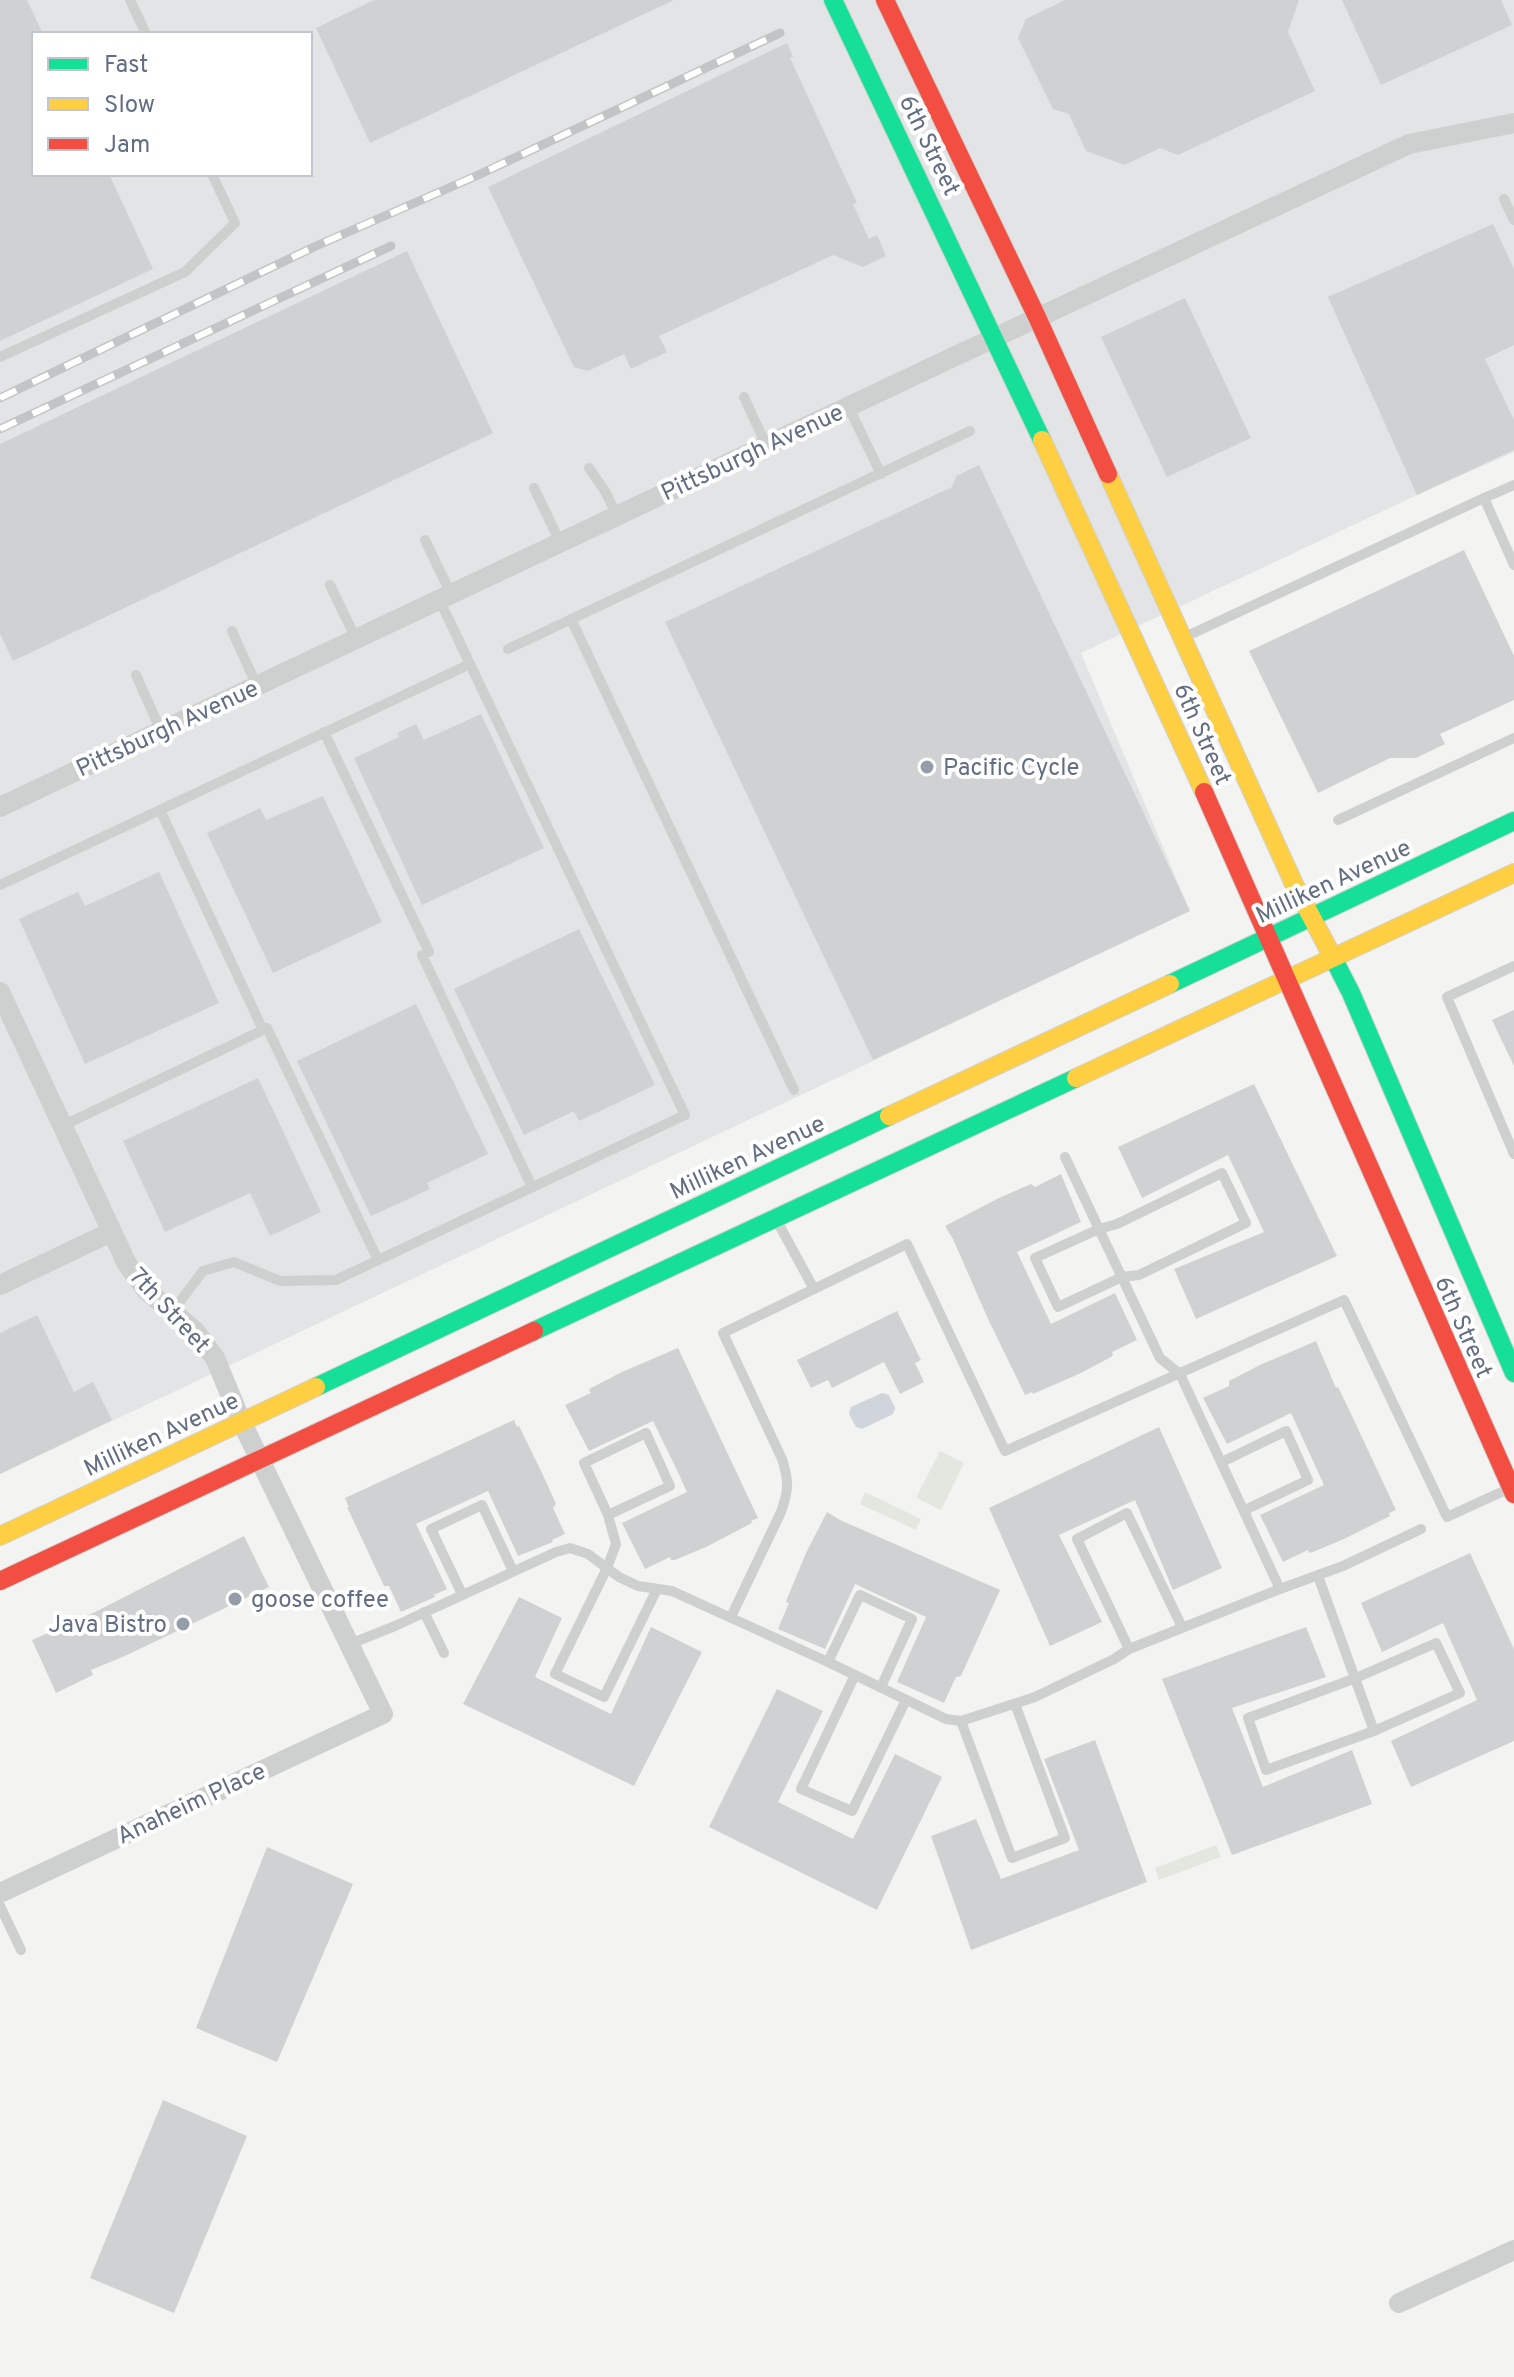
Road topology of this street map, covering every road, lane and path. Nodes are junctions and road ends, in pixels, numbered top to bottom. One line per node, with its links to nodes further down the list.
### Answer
1 (130, 0): 4 (lane)
2 (833, 0): 10 (main road, 6th Street)
3 (885, 0): 9 (main road, 6th Street)
4 (145, 32)
5 (1514, 123): 9 (street, Pittsburgh Avenue)
6 (213, 176): 11 (lane)
7 (1504, 199): 8 (lane)
8 (1514, 220)
9 (1037, 317): 10 (street, Pittsburgh Avenue); 29 (main road, 6th Street)
10 (996, 337): 13 (street, Pittsburgh Avenue); 45 (main road, 6th Street)
11 (0, 357)
12 (744, 397): 15 (lane)
13 (848, 406): 15 (street, Pittsburgh Avenue); 17 (lane)
14 (970, 431): 17 (lane)
15 (766, 445): 21 (street, Pittsburgh Avenue)
16 (589, 468): 21 (lane)
17 (881, 474): 27 (lane)
18 (1514, 485): 20 (lane)
19 (534, 488): 23 (lane)
20 (1484, 498): 24 (lane); 29 (lane)
21 (617, 516): 23 (street, Pittsburgh Avenue)
22 (425, 540): 26 (lane)
23 (560, 542): 26 (street, Pittsburgh Avenue)
24 (1514, 565)
25 (330, 585): 30 (lane)
26 (445, 597): 30 (street, Pittsburgh Avenue); 32 (lane)
27 (571, 619): 31 (lane); 51 (lane)
28 (232, 631): 34 (lane)
29 (1183, 638): 44 (main road, 6th Street)
30 (356, 639): 34 (street, Pittsburgh Avenue)
31 (508, 649)
32 (470, 664): 36 (lane); 55 (lane)
33 (136, 675): 35 (lane)
34 (257, 686): 35 (street, Pittsburgh Avenue)
35 (161, 731): 38 (street, Pittsburgh Avenue)
36 (324, 732): 39 (lane); 55 (lane)
37 (1514, 738): 40 (lane)
38 (0, 807)
39 (160, 810): 43 (lane); 52 (lane)
40 (1338, 820)
41 (1514, 821): 44 (main road, Milliken Avenue)
42 (1514, 873): 46 (main road)
43 (0, 885)
44 (1312, 918): 45 (main road, Milliken Avenue); 46 (main road, 6th Street)
45 (1269, 938): 48 (main road, 6th Street); 66 (main road, Milliken Avenue)
46 (1333, 959): 48 (main road); 64 (main road, 6th Street)
47 (1514, 966): 53 (lane)
48 (1287, 979): 56 (main road); 69 (main road, 6th Street)
49 (0, 992): 52 (street, 7th Street)
50 (267, 1028): 59 (lane)
51 (794, 1090)
52 (62, 1126): 58 (street, 7th Street)
53 (1514, 1154)
54 (1065, 1157): 57 (lane)
55 (532, 1187): 59 (lane)
56 (776, 1220): 62 (lane); 67 (main road)
57 (1099, 1229): 60 (lane); 60 (lane); 60 (lane)
58 (111, 1232): 61 (street); 63 (street, 7th Street)
59 (378, 1260): 63 (lane)
60 (1122, 1277): 65 (lane)
61 (0, 1285)
62 (814, 1289): 65 (lane); 82 (lane)
63 (172, 1312): 66 (street, 7th Street)
64 (1512, 1365)
65 (1180, 1374): 68 (lane); 69 (lane)
66 (242, 1423): 67 (street, 7th Street); 73 (main road, Milliken Avenue)
67 (261, 1459): 77 (main road); 84 (street, 7th Street)
68 (1222, 1462): 70 (lane); 70 (lane)
69 (1513, 1491)
70 (1245, 1510): 79 (lane)
71 (608, 1515): 71 (lane); 74 (lane)
72 (1421, 1529): 76 (lane)
73 (0, 1536)
74 (607, 1568): 75 (lane); 78 (lane); 78 (lane)
75 (513, 1571): 80 (lane); 80 (lane)
76 (1318, 1576): 79 (lane); 89 (lane)
77 (0, 1581)
78 (657, 1589): 82 (lane)
79 (1280, 1589): 83 (lane)
80 (462, 1594): 81 (lane)
81 (424, 1612): 84 (lane); 86 (lane)
82 (731, 1617): 87 (lane)
83 (1182, 1627): 85 (lane); 85 (lane)
84 (350, 1644): 93 (street, 7th Street)
85 (1129, 1649): 92 (lane)
86 (444, 1653)
87 (828, 1662): 88 (lane); 90 (lane)
88 (855, 1675): 90 (lane); 91 (lane)
89 (1356, 1678): 95 (lane); 95 (lane); 95 (lane)
90 (881, 1687): 91 (lane)
91 (906, 1700): 94 (lane)
92 (1015, 1704): 94 (lane); 94 (lane)
93 (383, 1714): 96 (street, Anaheim Place)
94 (961, 1721)
95 (1374, 1731)
96 (0, 1893)
97 (0, 1906): 98 (lane)
98 (21, 1950)
99 (1514, 2250): 100 (street)
100 (1399, 2303)

